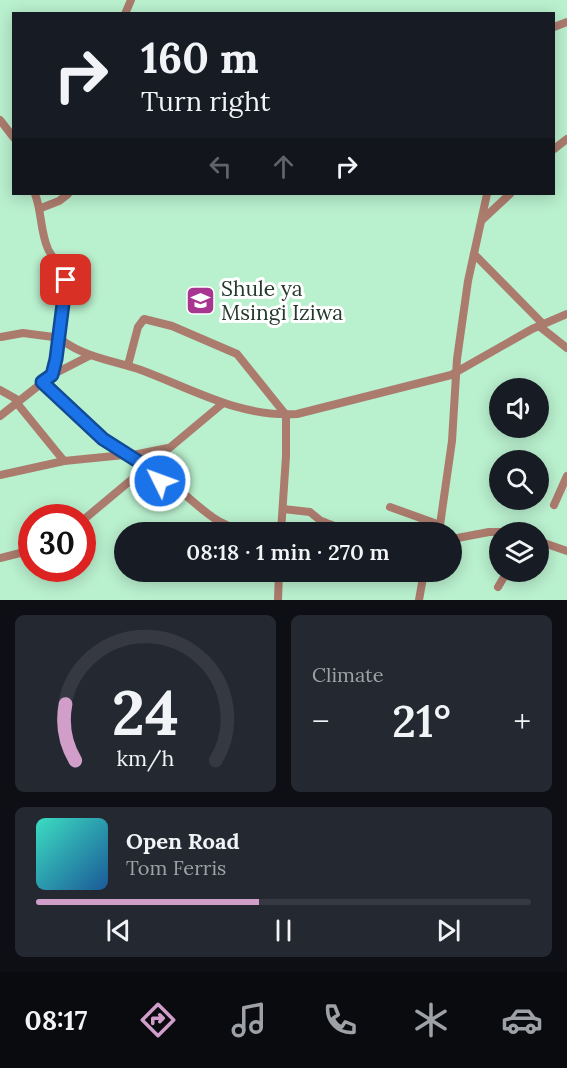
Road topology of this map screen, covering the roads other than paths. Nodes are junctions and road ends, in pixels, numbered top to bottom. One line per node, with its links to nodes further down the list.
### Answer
1 (0, 120): 2 (street)
2 (12, 135)
3 (567, 139): 4 (street)
4 (555, 148)
5 (35, 195): 9 (street)
6 (67, 195): 9 (street)
7 (487, 195): 10 (street)
8 (509, 195): 10 (street)
9 (41, 208): 15 (street)
10 (482, 220): 11 (street)
11 (474, 254): 13 (street); 21 (street)
12 (566, 315): 13 (street)
13 (541, 325): 16 (street); 21 (street)
14 (1, 337): 15 (street)
15 (61, 338): 19 (street); 22 (street)
16 (558, 343): 17 (street); 18 (street)
17 (567, 348)
18 (567, 354)
19 (89, 356): 20 (street); 22 (street)
20 (128, 365): 26 (street); 27 (street)
21 (455, 374): 27 (street); 43 (street)
22 (52, 375): 23 (street)
23 (42, 382): 25 (street); 30 (street)
24 (0, 390): 25 (street)
25 (17, 401): 28 (street); 31 (street)
26 (222, 404): 27 (street); 29 (street)
27 (286, 415): 37 (street)
28 (0, 416)
29 (171, 448): 30 (street); 32 (street)
30 (126, 456): 31 (street); 32 (street)
31 (64, 461): 33 (street)
32 (147, 468): 38 (street); 39 (street)
33 (0, 475)
34 (567, 476): 35 (street)
35 (554, 505)
36 (390, 507): 42 (street)
37 (283, 509): 40 (street); 41 (street)
38 (96, 510)
39 (217, 522)
40 (281, 522)
41 (324, 522)
42 (424, 522)
43 (441, 522)
44 (489, 532): 45 (street)
45 (462, 538)
46 (549, 545): 47 (street)
47 (567, 551)
48 (18, 554): 49 (street)
49 (0, 558)
50 (279, 582): 54 (street)
51 (422, 582): 55 (street)
52 (501, 582): 53 (street)
53 (498, 587)
54 (279, 600)
55 (419, 600)

